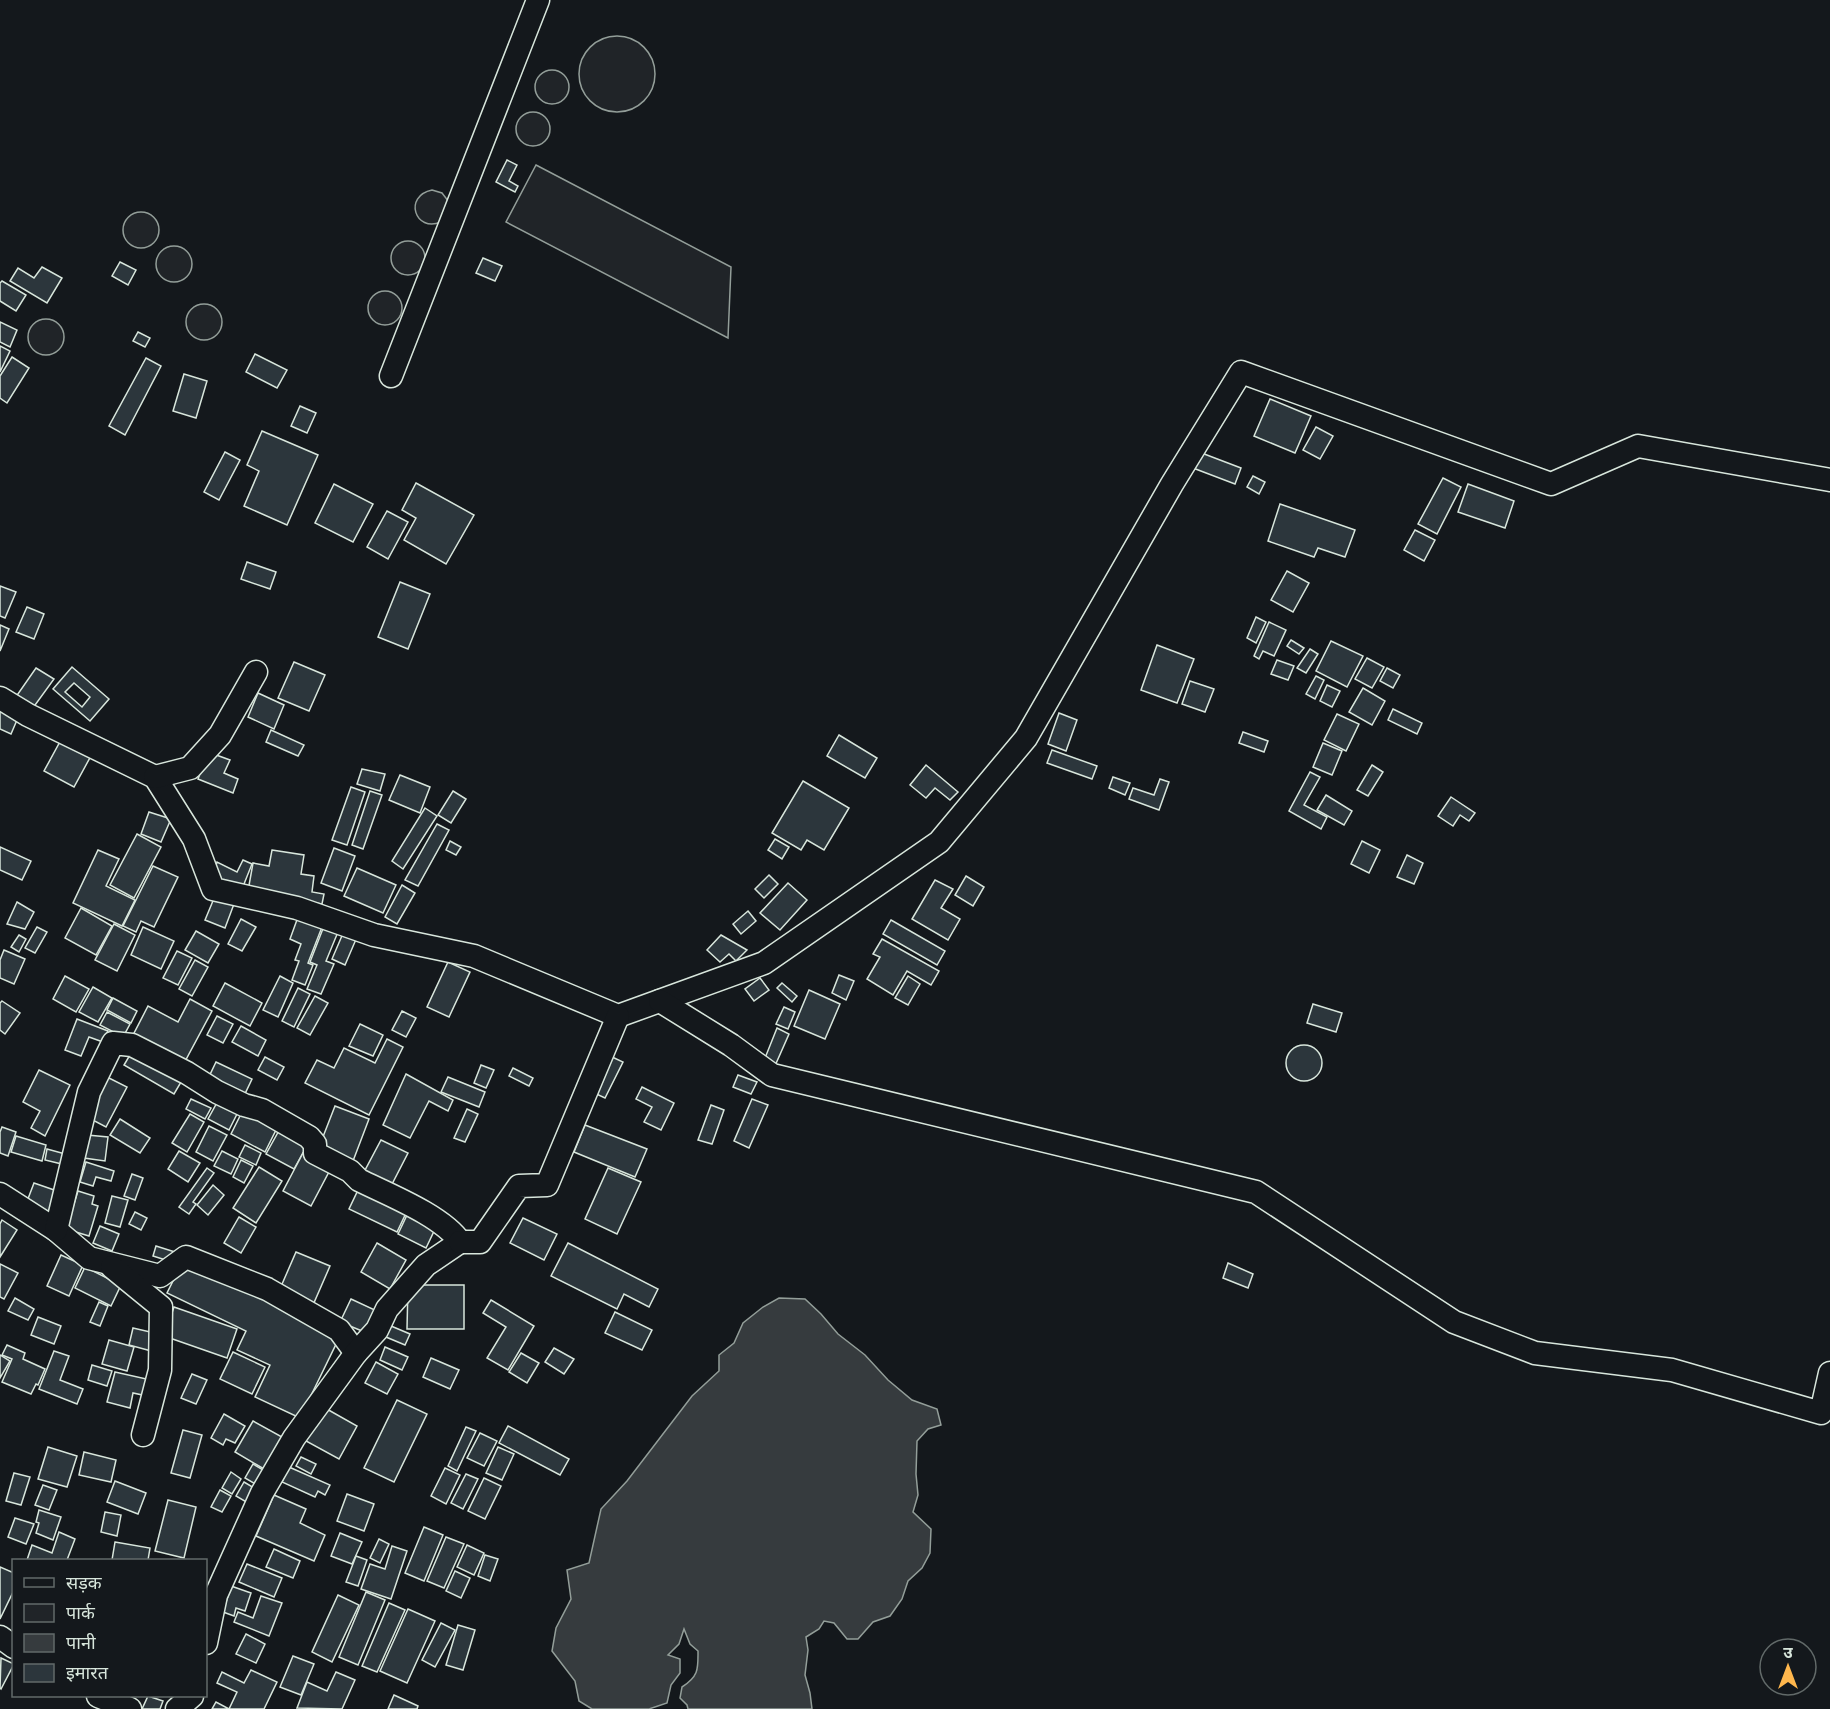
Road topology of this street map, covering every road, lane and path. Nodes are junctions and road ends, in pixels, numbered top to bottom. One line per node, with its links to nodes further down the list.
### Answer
1 (538, 0): 2 (street)
2 (391, 376)
3 (1830, 480): 7 (street)
4 (256, 672): 6 (street)
5 (0, 698): 6 (street)
6 (154, 777): 8 (street)
7 (660, 1001): 8 (street); 14 (street)
8 (618, 1016): 11 (street)
9 (0, 1194): 10 (street)
10 (56, 1230): 11 (street); 12 (street)
11 (460, 1242): 13 (street)
12 (106, 1262): 13 (street); 15 (street)
13 (356, 1353): 16 (street)
14 (1830, 1373)
15 (143, 1435)
16 (207, 1638)
17 (103, 1697): 20 (street)
18 (191, 1697): 21 (street)
19 (193, 1697): 22 (street)
20 (130, 1709)
21 (177, 1709)
22 (204, 1709)

